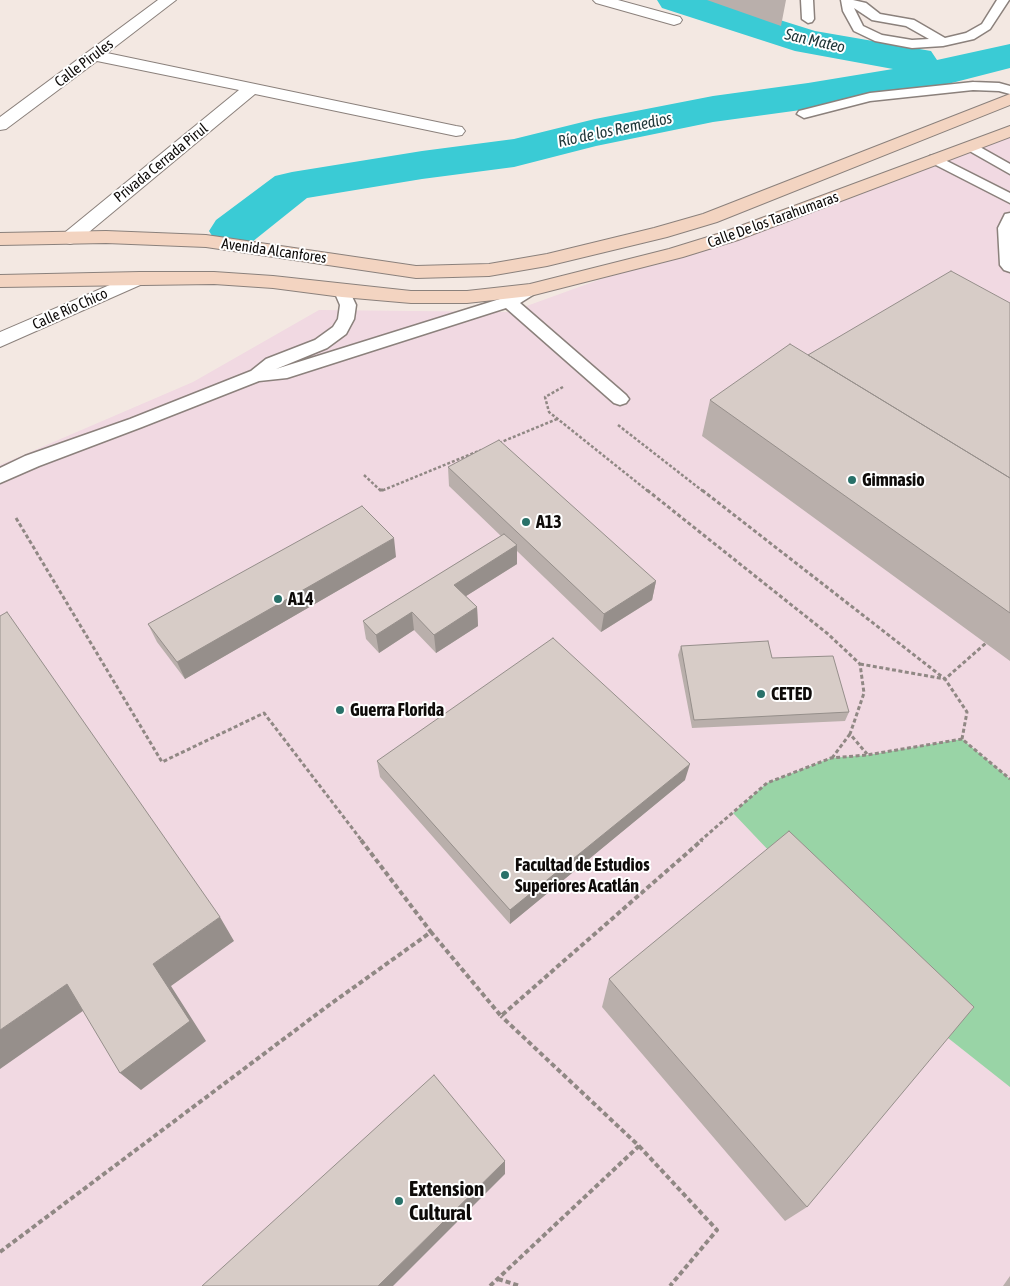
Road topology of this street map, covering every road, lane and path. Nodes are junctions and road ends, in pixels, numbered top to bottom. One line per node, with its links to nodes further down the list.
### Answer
1 (168, 0): 11 (street, Calle Pirules)
2 (602, 0): 8 (street)
3 (807, 0): 7 (lane)
4 (1003, 0): 10 (lane)
5 (847, 1): 9 (lane); 10 (lane)
6 (924, 14): 9 (lane)
7 (808, 19)
8 (674, 20)
9 (910, 23): 10 (lane)
10 (943, 42)
11 (94, 55): 12 (street); 16 (street, Calle Pirules)
12 (252, 88): 17 (street); 24 (street, Privada Cerrada Pirul)
13 (1010, 90): 15 (lane)
14 (1010, 99): 26 (main road, Calle De los Tarahumaras)
15 (804, 114)
16 (0, 125)
17 (456, 131)
18 (1010, 131): 19 (main road, Calle De los Tarahumaras)
19 (971, 146): 20 (main road, Calle De los Tarahumaras); 21 (lane)
20 (935, 159): 22 (lane); 30 (main road, Calle De los Tarahumaras)
21 (1010, 170)
22 (1010, 199)
23 (1010, 217): 27 (lane)
24 (70, 238): 25 (main road, Avenida Alcanfores); 26 (main road, Avenida Alcanfores)
25 (0, 239)
26 (547, 260)
27 (1010, 267)
28 (140, 278): 29 (main road, Avenida Alcanfores); 31 (main road, Avenida Alcanfores); 33 (street, Calle Río Chico)
29 (0, 280)
30 (530, 290): 31 (main road, Avenida Alcanfores); 32 (lane)
31 (342, 291): 35 (lane)
32 (509, 302): 34 (lane); 35 (lane)
33 (0, 340)
34 (591, 372): 36 (lane); 37 (path)
35 (256, 375): 41 (lane)
36 (618, 397): 45 (path)
37 (557, 418): 38 (path); 44 (path)
38 (496, 444)
39 (487, 448): 40 (path)
40 (364, 475)
41 (0, 476)
42 (16, 518): 51 (path)
43 (986, 643): 45 (path)
44 (860, 664): 45 (path); 46 (path)
45 (945, 679): 47 (path)
46 (850, 734): 48 (path); 49 (path)
47 (962, 739): 48 (path); 50 (path)
48 (868, 755): 49 (path)
49 (831, 758): 52 (path)
50 (1010, 779)
51 (431, 932): 52 (path); 54 (path)
52 (501, 1016): 53 (path)
53 (639, 1146): 55 (path); 58 (path)
54 (0, 1252)
55 (498, 1279): 56 (path); 57 (path)
56 (490, 1286)
57 (520, 1286)
58 (670, 1286)

